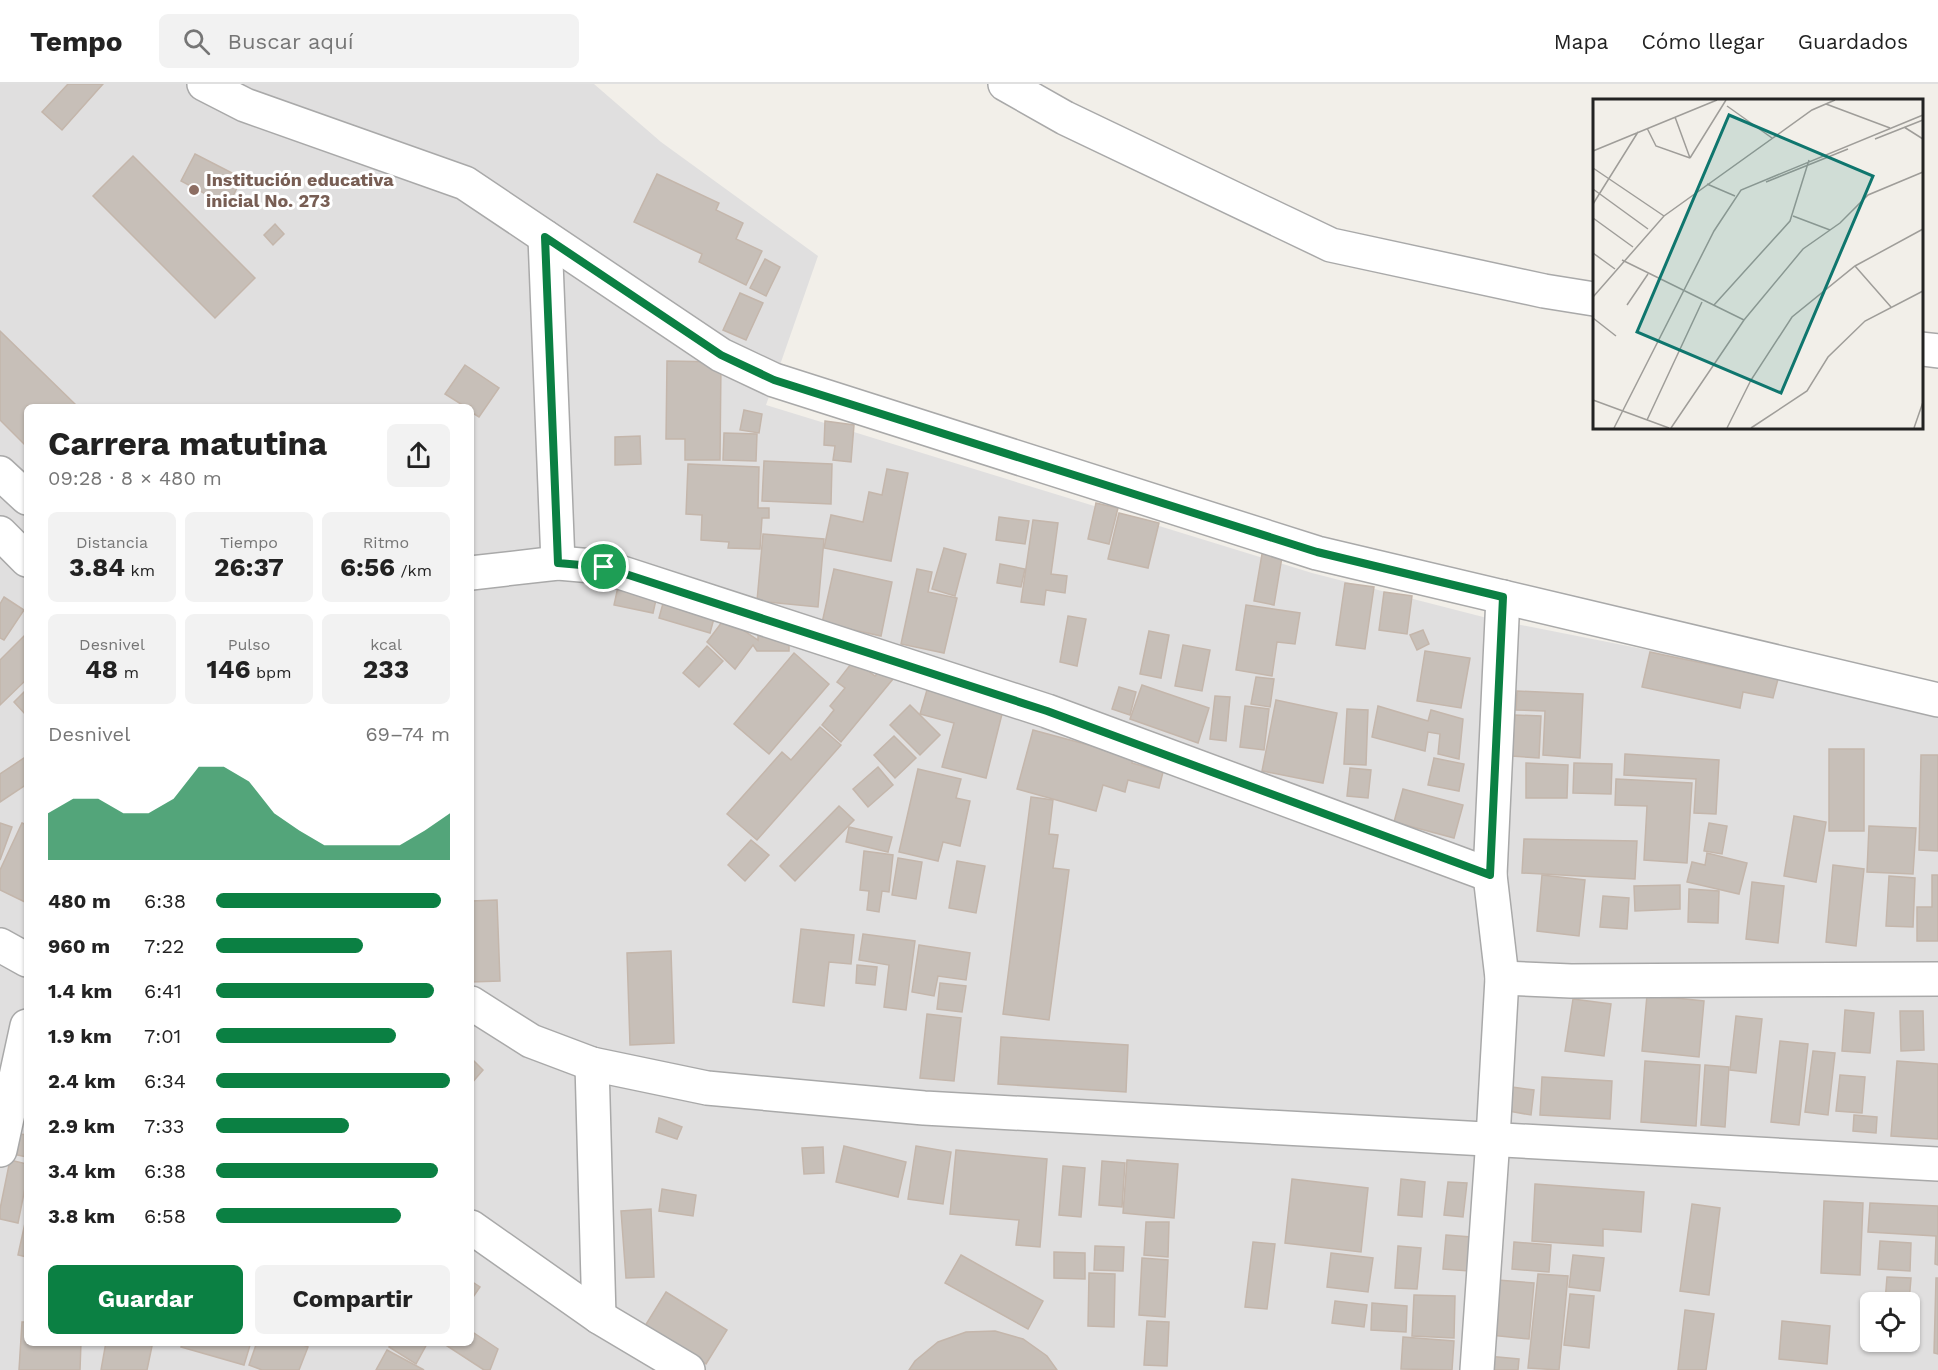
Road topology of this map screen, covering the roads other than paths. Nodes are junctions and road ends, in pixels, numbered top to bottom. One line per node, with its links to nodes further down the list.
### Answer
1 (204, 84): 3 (street)
2 (1005, 84): 4 (street)
3 (545, 237): 11 (street); 13 (street)
4 (1593, 299)
5 (1923, 349): 6 (street)
6 (1938, 351)
7 (0, 473): 8 (street)
8 (24, 495)
9 (0, 533): 10 (street)
10 (24, 557)
11 (558, 563): 12 (street); 15 (street)
12 (474, 573)
13 (1503, 597): 14 (street); 15 (street)
14 (1938, 700)
15 (1490, 875): 18 (street)
16 (0, 945): 17 (street)
17 (24, 958)
18 (1502, 978): 19 (street); 23 (street)
19 (1938, 979)
20 (474, 1005): 22 (street)
21 (24, 1040): 24 (street)
22 (592, 1064): 23 (street); 27 (street)
23 (1493, 1138): 25 (street); 29 (street)
24 (0, 1149)
25 (1938, 1164)
26 (474, 1229): 27 (street)
27 (599, 1317): 28 (street)
28 (688, 1370)
29 (1477, 1370)

